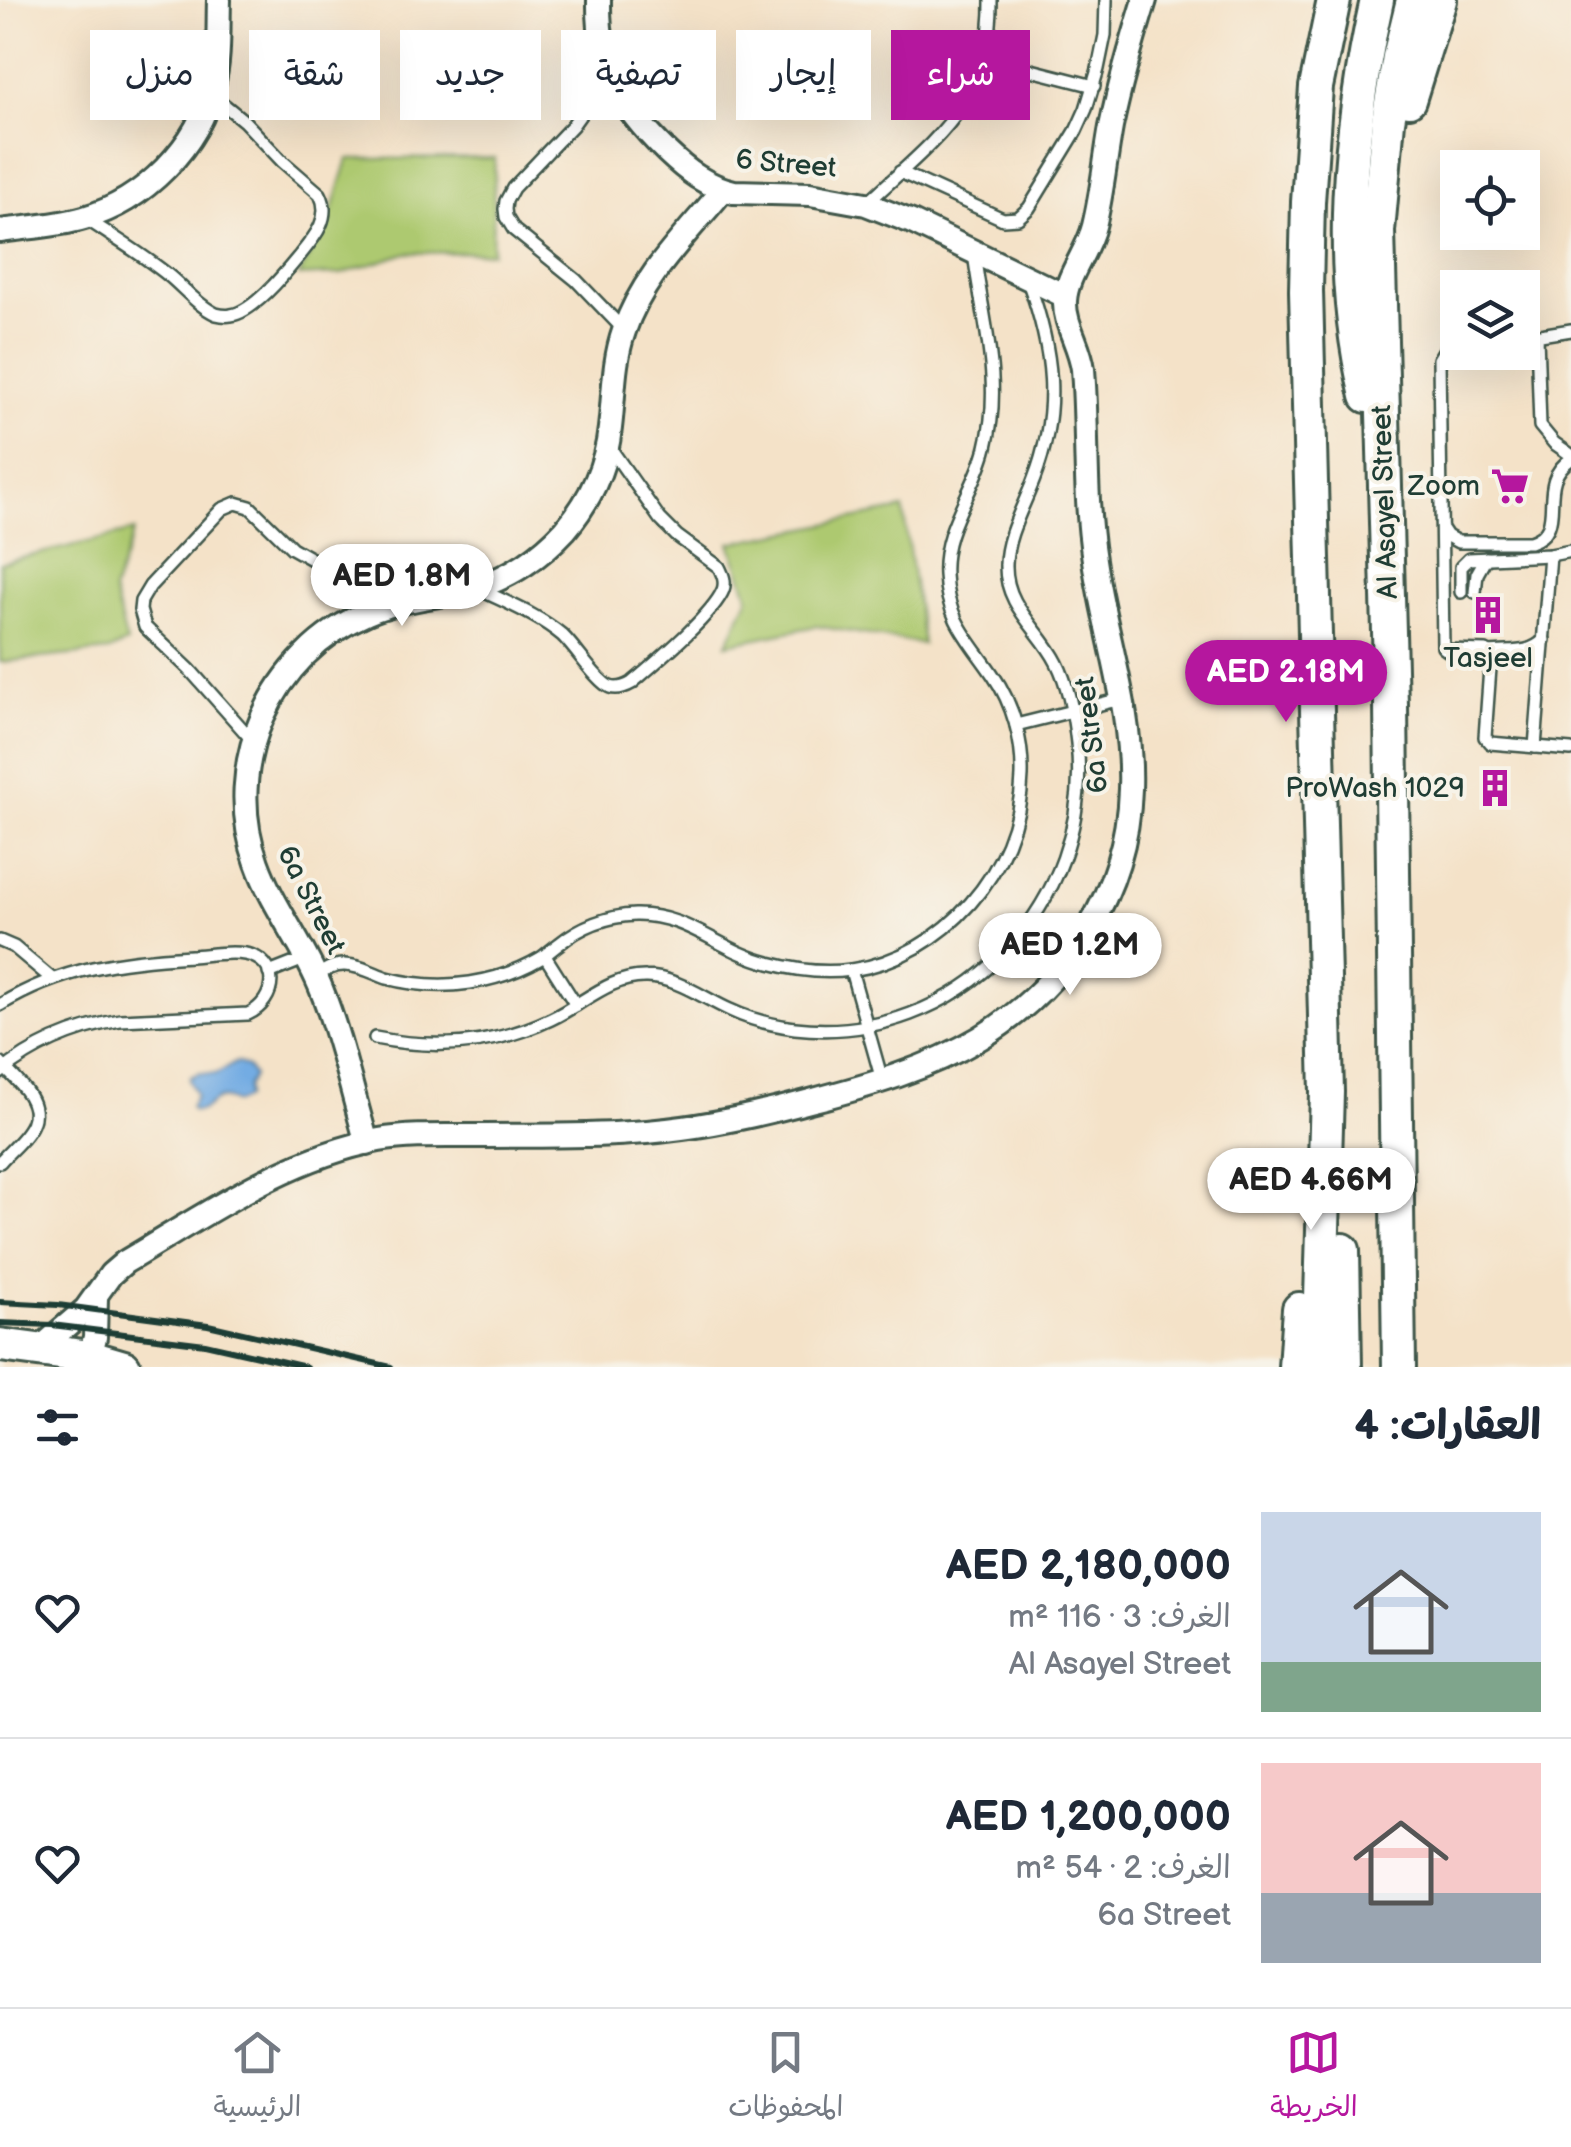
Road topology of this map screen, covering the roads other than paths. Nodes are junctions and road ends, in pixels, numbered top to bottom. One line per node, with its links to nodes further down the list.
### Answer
1 (219, 0): 11 (street)
2 (599, 0): 12 (street, 6 Street)
3 (991, 0): 13 (lane)
4 (1106, 0): 15 (lane)
5 (1145, 0): 30 (street)
6 (1315, 0): 16 (main road)
7 (1334, 0): 16 (main road)
8 (1377, 0): 38 (main road)
9 (1413, 0): 24 (main road, Al Asayel Street)
10 (1440, 0): 24 (main road)
11 (218, 30)
12 (600, 30)
13 (989, 30)
14 (1030, 70): 15 (lane)
15 (1094, 86): 22 (lane)
16 (1316, 87): 64 (main road)
17 (229, 109): 26 (lane)
18 (199, 120): 26 (street)
19 (576, 120): 31 (lane)
20 (637, 120): 23 (street, 6 Street)
21 (954, 120): 22 (lane)
22 (900, 172): 25 (lane)
23 (723, 190): 25 (street, 6 Street); 31 (street, 6a Street)
24 (1380, 195): 38 (main road, Al Asayel Street)
25 (866, 204): 28 (street, 6 Street)
26 (85, 218): 27 (street)
27 (0, 231)
28 (974, 252): 29 (street, 6 Street); 51 (lane)
29 (1026, 278): 30 (street, 6 Street); 50 (lane)
30 (1065, 296): 49 (street, 6a Street)
31 (624, 330): 36 (street, 6a Street)
32 (1571, 330): 33 (lane)
33 (1540, 335)
34 (1440, 356): 39 (lane)
35 (1538, 370): 37 (lane)
36 (608, 446): 43 (street, 6a Street); 43 (lane)
37 (1571, 457): 39 (lane)
38 (1385, 474): 79 (main road, Al Asayel Street)
39 (1443, 530): 48 (lane)
40 (1571, 551): 41 (lane)
41 (1550, 555): 42 (lane); 47 (lane)
42 (1486, 558): 44 (lane); 45 (lane)
43 (476, 587): 46 (street, 6a Street)
44 (1461, 592)
45 (1475, 592)
46 (382, 607): 52 (street, 6a Street); 52 (lane)
47 (1544, 640): 48 (lane); 53 (lane)
48 (1482, 647): 53 (lane)
49 (1121, 699): 50 (lane); 67 (street, 6a Street)
50 (1072, 711): 51 (lane); 63 (lane)
51 (1016, 725): 58 (lane)
52 (252, 741): 57 (street, 6a Street)
53 (1535, 748): 54 (lane)
54 (1571, 750)
55 (0, 940): 60 (lane)
56 (545, 956): 57 (lane); 58 (lane); 62 (lane)
57 (312, 967): 59 (lane); 69 (street, 6a Street)
58 (852, 970): 63 (lane)
59 (270, 974): 60 (lane); 66 (lane)
60 (52, 979): 61 (lane)
61 (0, 1005)
62 (576, 1005): 63 (lane); 65 (lane)
63 (866, 1025): 67 (lane)
64 (1326, 1036): 68 (main road); 76 (main road)
65 (375, 1038)
66 (2, 1068): 70 (lane)
67 (882, 1080): 69 (street, 6a Street)
68 (1327, 1092): 77 (main road); 78 (main road)
69 (367, 1143): 71 (street, 6a Street)
70 (0, 1162)
71 (96, 1298): 73 (street, 6a Street); 74 (street)
72 (0, 1345): 73 (main road)
73 (38, 1350): 74 (main road)
74 (86, 1362): 75 (main road)
75 (124, 1367)
76 (1295, 1367)
77 (1318, 1367)
78 (1345, 1367)
79 (1398, 1367)

